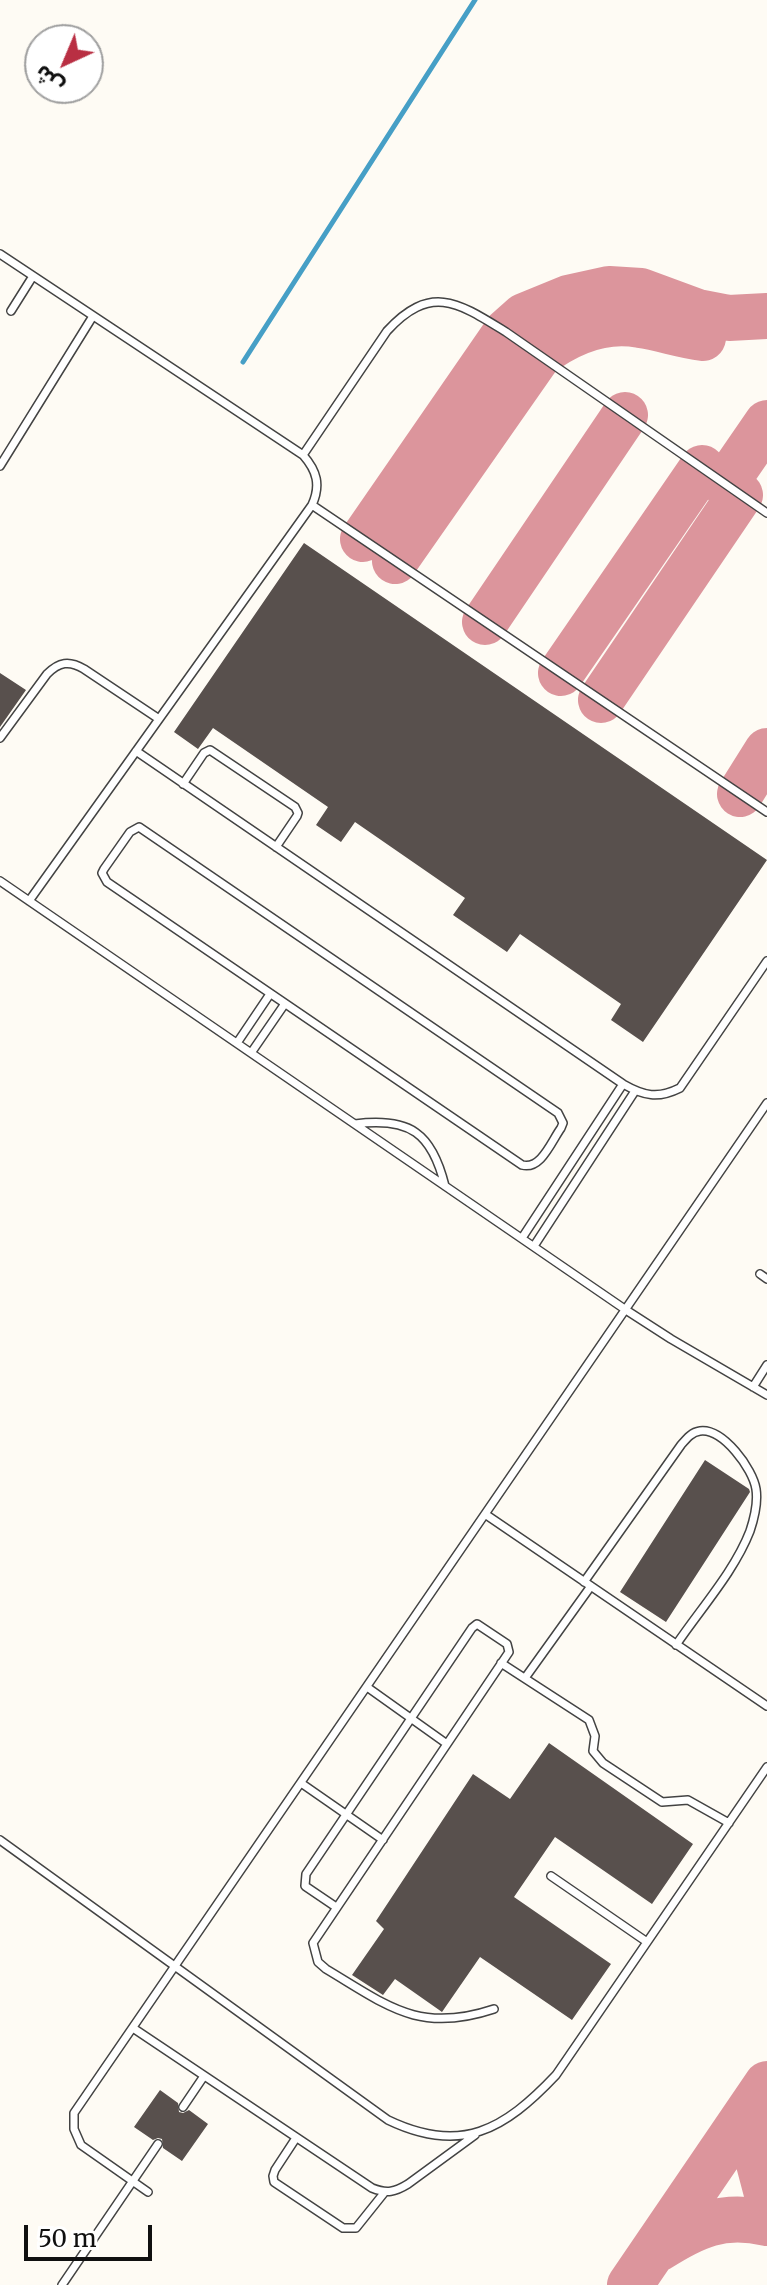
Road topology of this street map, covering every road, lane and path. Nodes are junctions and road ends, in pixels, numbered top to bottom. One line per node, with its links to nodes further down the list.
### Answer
1 (0, 254): 2 (lane)
2 (33, 276): 3 (lane); 4 (lane)
3 (11, 311)
4 (93, 316): 5 (lane); 6 (lane)
5 (303, 455): 7 (lane); 8 (lane)
6 (0, 466)
7 (312, 505): 9 (lane); 13 (lane)
8 (767, 513)
9 (159, 719): 10 (lane); 11 (lane)
10 (0, 738)
11 (136, 751): 12 (lane); 16 (lane)
12 (183, 784): 14 (lane); 14 (lane)
13 (767, 812)
14 (276, 847): 22 (lane)
15 (0, 881): 16 (lane)
16 (29, 901): 20 (lane)
17 (767, 961): 23 (lane)
18 (270, 994): 19 (lane); 19 (lane); 20 (lane)
19 (284, 1005): 21 (lane)
20 (237, 1043): 21 (lane)
21 (251, 1053): 25 (lane)
22 (623, 1084): 23 (lane); 27 (lane)
23 (635, 1091): 28 (lane)
24 (766, 1106): 29 (lane)
25 (355, 1124): 26 (lane); 26 (lane)
26 (445, 1186): 27 (lane)
27 (522, 1238): 28 (lane)
28 (534, 1246): 29 (lane)
29 (626, 1310): 31 (lane); 33 (lane)
30 (767, 1365): 31 (lane)
31 (753, 1387): 32 (lane)
32 (767, 1395)
33 (485, 1514): 34 (lane); 38 (lane)
34 (588, 1584): 35 (lane); 35 (lane); 37 (lane)
35 (676, 1645): 39 (lane)
36 (501, 1663): 37 (lane); 40 (lane); 41 (lane)
37 (525, 1678): 45 (lane)
38 (367, 1687): 40 (lane); 43 (lane)
39 (767, 1706)
40 (411, 1718): 41 (lane); 44 (lane)
41 (447, 1744): 47 (lane)
42 (767, 1767): 45 (lane)
43 (301, 1783): 44 (lane); 51 (lane)
44 (346, 1814): 47 (lane); 49 (lane)
45 (729, 1823): 50 (lane)
46 (0, 1840): 51 (lane)
47 (383, 1840): 49 (lane)
48 (551, 1876): 50 (lane)
49 (336, 1907): 52 (lane)
50 (647, 1942): 56 (lane)
51 (175, 1968): 53 (lane); 56 (lane)
52 (494, 2009)
53 (133, 2028): 54 (lane); 59 (lane)
54 (204, 2076): 55 (lane); 57 (lane)
55 (183, 2107)
56 (478, 2133): 61 (lane)
57 (296, 2138): 61 (lane); 61 (lane)
58 (158, 2144): 59 (lane)
59 (133, 2181): 60 (lane); 62 (lane)
60 (148, 2192)
61 (384, 2193)
62 (62, 2285)

